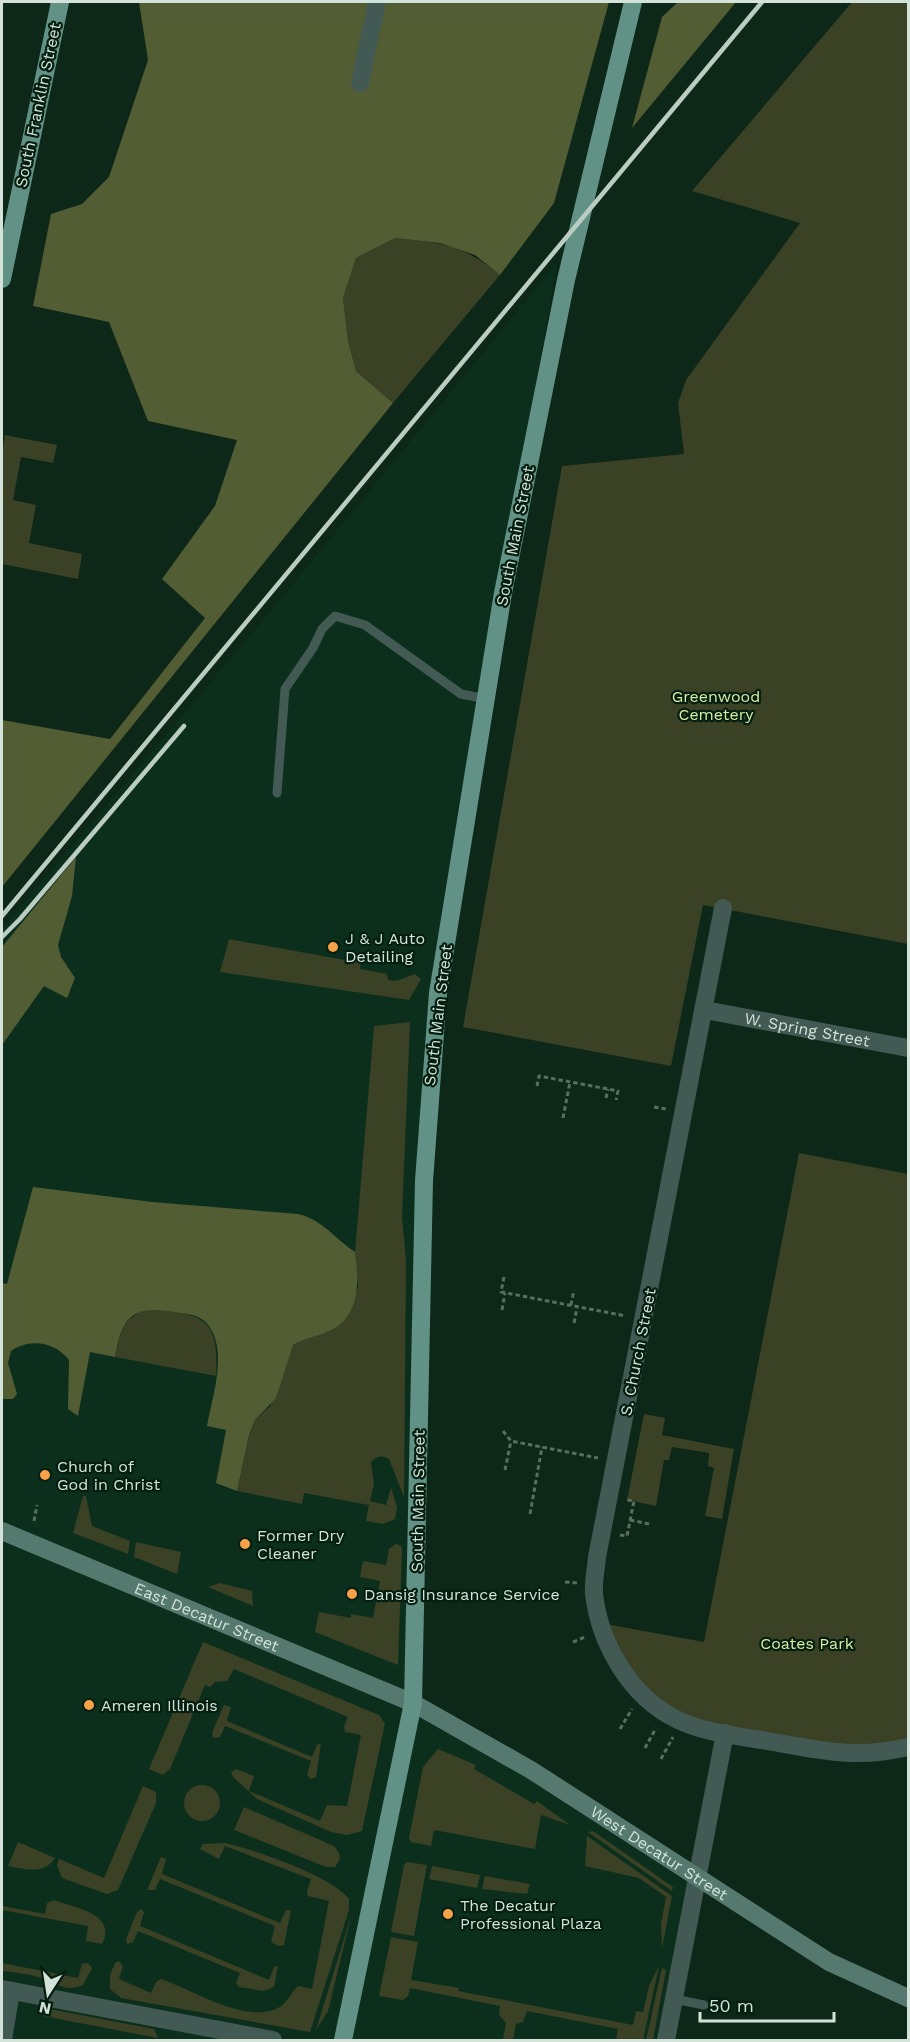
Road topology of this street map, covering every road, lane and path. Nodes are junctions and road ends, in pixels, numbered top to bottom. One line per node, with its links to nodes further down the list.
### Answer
1 (60, 2): 5 (main road, South Franklin Street)
2 (377, 2): 4 (street)
3 (633, 2): 6 (main road, South Main Street)
4 (360, 83)
5 (2, 279)
6 (486, 699): 7 (lane); 44 (main road, South Main Street)
7 (277, 793)
8 (723, 908): 9 (street, S. Church Street)
9 (705, 1010): 10 (street, W. Spring Street); 48 (street, S. Church Street)
10 (909, 1048)
11 (570, 1082): 12 (path); 13 (path); 18 (path)
12 (537, 1086)
13 (608, 1089): 14 (path); 15 (path)
14 (606, 1098)
15 (616, 1101)
16 (654, 1107): 17 (path)
17 (666, 1109)
18 (563, 1118)
19 (504, 1277): 21 (path)
20 (574, 1290): 22 (path)
21 (505, 1293): 22 (path); 24 (path)
22 (571, 1305): 23 (path)
23 (577, 1306): 25 (path); 26 (path)
24 (502, 1310)
25 (626, 1316)
26 (574, 1323)
27 (503, 1431): 28 (path)
28 (511, 1441): 29 (path); 31 (path)
29 (542, 1447): 30 (path); 34 (path)
30 (598, 1458)
31 (505, 1470)
32 (627, 1500): 35 (path)
33 (37, 1505): 36 (path)
34 (530, 1514)
35 (630, 1520): 37 (path); 39 (path)
36 (34, 1521)
37 (649, 1524)
38 (2, 1531): 44 (street, East Decatur Street)
39 (620, 1535)
40 (565, 1582): 41 (path)
41 (578, 1582)
42 (586, 1637): 43 (path)
43 (573, 1642)
44 (413, 1702): 53 (street, West Decatur Street); 60 (main road, South Main Street)
45 (632, 1709): 47 (path)
46 (656, 1728): 51 (path)
47 (620, 1730)
48 (725, 1733): 50 (street, S. Church Street); 53 (street)
49 (673, 1737): 52 (path)
50 (909, 1747)
51 (645, 1748)
52 (661, 1759)
53 (696, 1878): 55 (street, West Decatur Street); 56 (street)
54 (6, 1990): 58 (street); 59 (street)
55 (909, 1998)
56 (674, 1999): 57 (lane); 61 (street)
57 (704, 2005)
58 (3, 2040)
59 (273, 2040)
60 (343, 2040)
61 (666, 2040)

